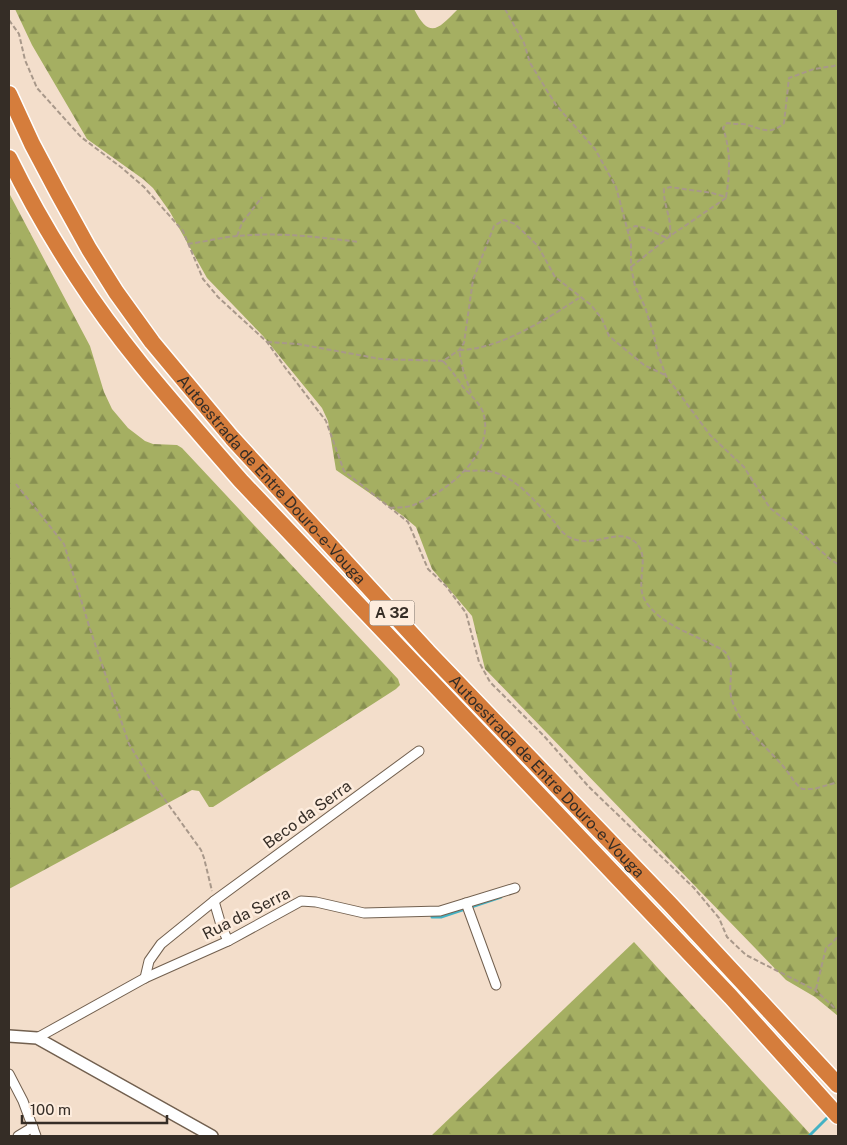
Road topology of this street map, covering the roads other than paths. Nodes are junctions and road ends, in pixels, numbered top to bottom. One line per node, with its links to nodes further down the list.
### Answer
1 (9, 94): 13 (highway, Autoestrada de Entre Douro-e-Vouga / A 32)
2 (9, 158): 14 (highway, Autoestrada de Entre Douro-e-Vouga / A 32)
3 (418, 751): 5 (street, Beco da Serra)
4 (515, 888): 6 (street, Rua da Serra)
5 (214, 900): 7 (street); 8 (street, Beco da Serra)
6 (466, 903): 7 (street, Rua da Serra); 9 (street)
7 (228, 941): 8 (street, Rua da Serra)
8 (145, 978): 11 (street, Rua da Serra)
9 (496, 985)
10 (9, 1036): 11 (street)
11 (37, 1038): 18 (street)
12 (9, 1074): 15 (street)
13 (838, 1085)
14 (838, 1116)
15 (32, 1127): 16 (street); 17 (street)
16 (18, 1136)
17 (36, 1136)
18 (212, 1136)

